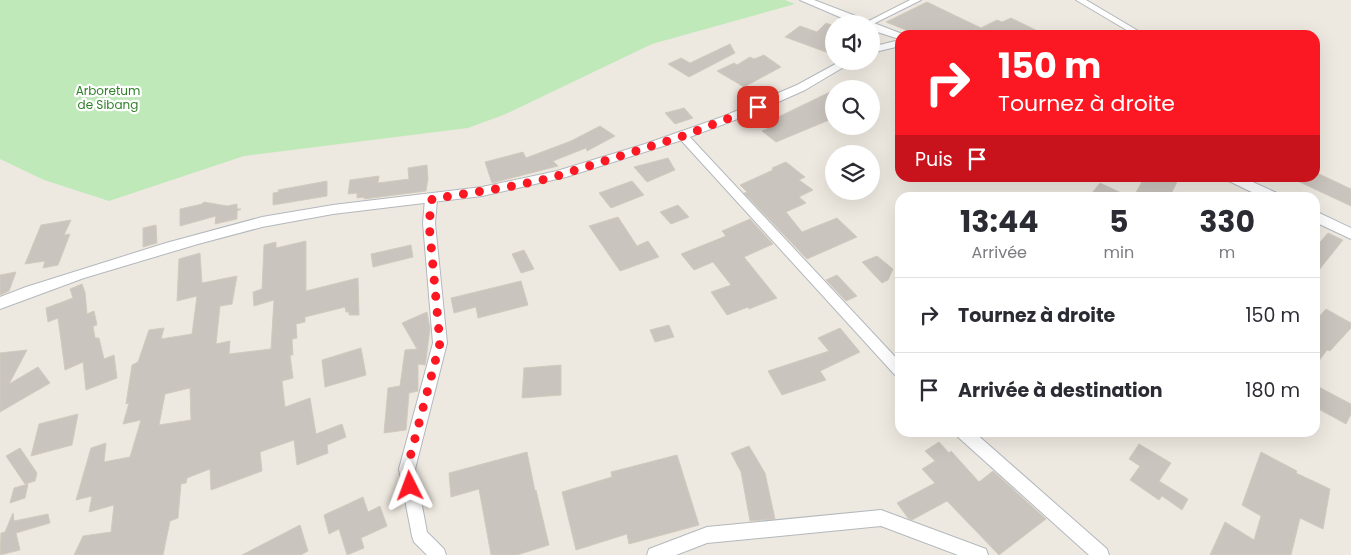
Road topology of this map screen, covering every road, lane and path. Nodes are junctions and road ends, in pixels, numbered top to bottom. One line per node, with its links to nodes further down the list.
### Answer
1 (805, 0): 4 (street)
2 (917, 0): 5 (street)
3 (1080, 0): 7 (street)
4 (840, 15)
5 (880, 18)
6 (880, 29): 8 (street)
7 (1132, 30)
8 (888, 32): 9 (street); 10 (street); 12 (street)
9 (880, 33)
10 (895, 34)
11 (895, 44): 13 (street)
12 (880, 45)
13 (880, 48)
14 (833, 70): 15 (street)
15 (683, 136): 18 (street); 22 (street)
16 (1242, 182): 17 (street)
17 (1263, 192)
18 (432, 199): 21 (street); 24 (street)
19 (1320, 218): 20 (street)
20 (1351, 234)
21 (0, 303)
22 (895, 366)
23 (969, 437): 27 (street)
24 (438, 555)
25 (655, 555): 26 (street)
26 (980, 555)
27 (1101, 555)

